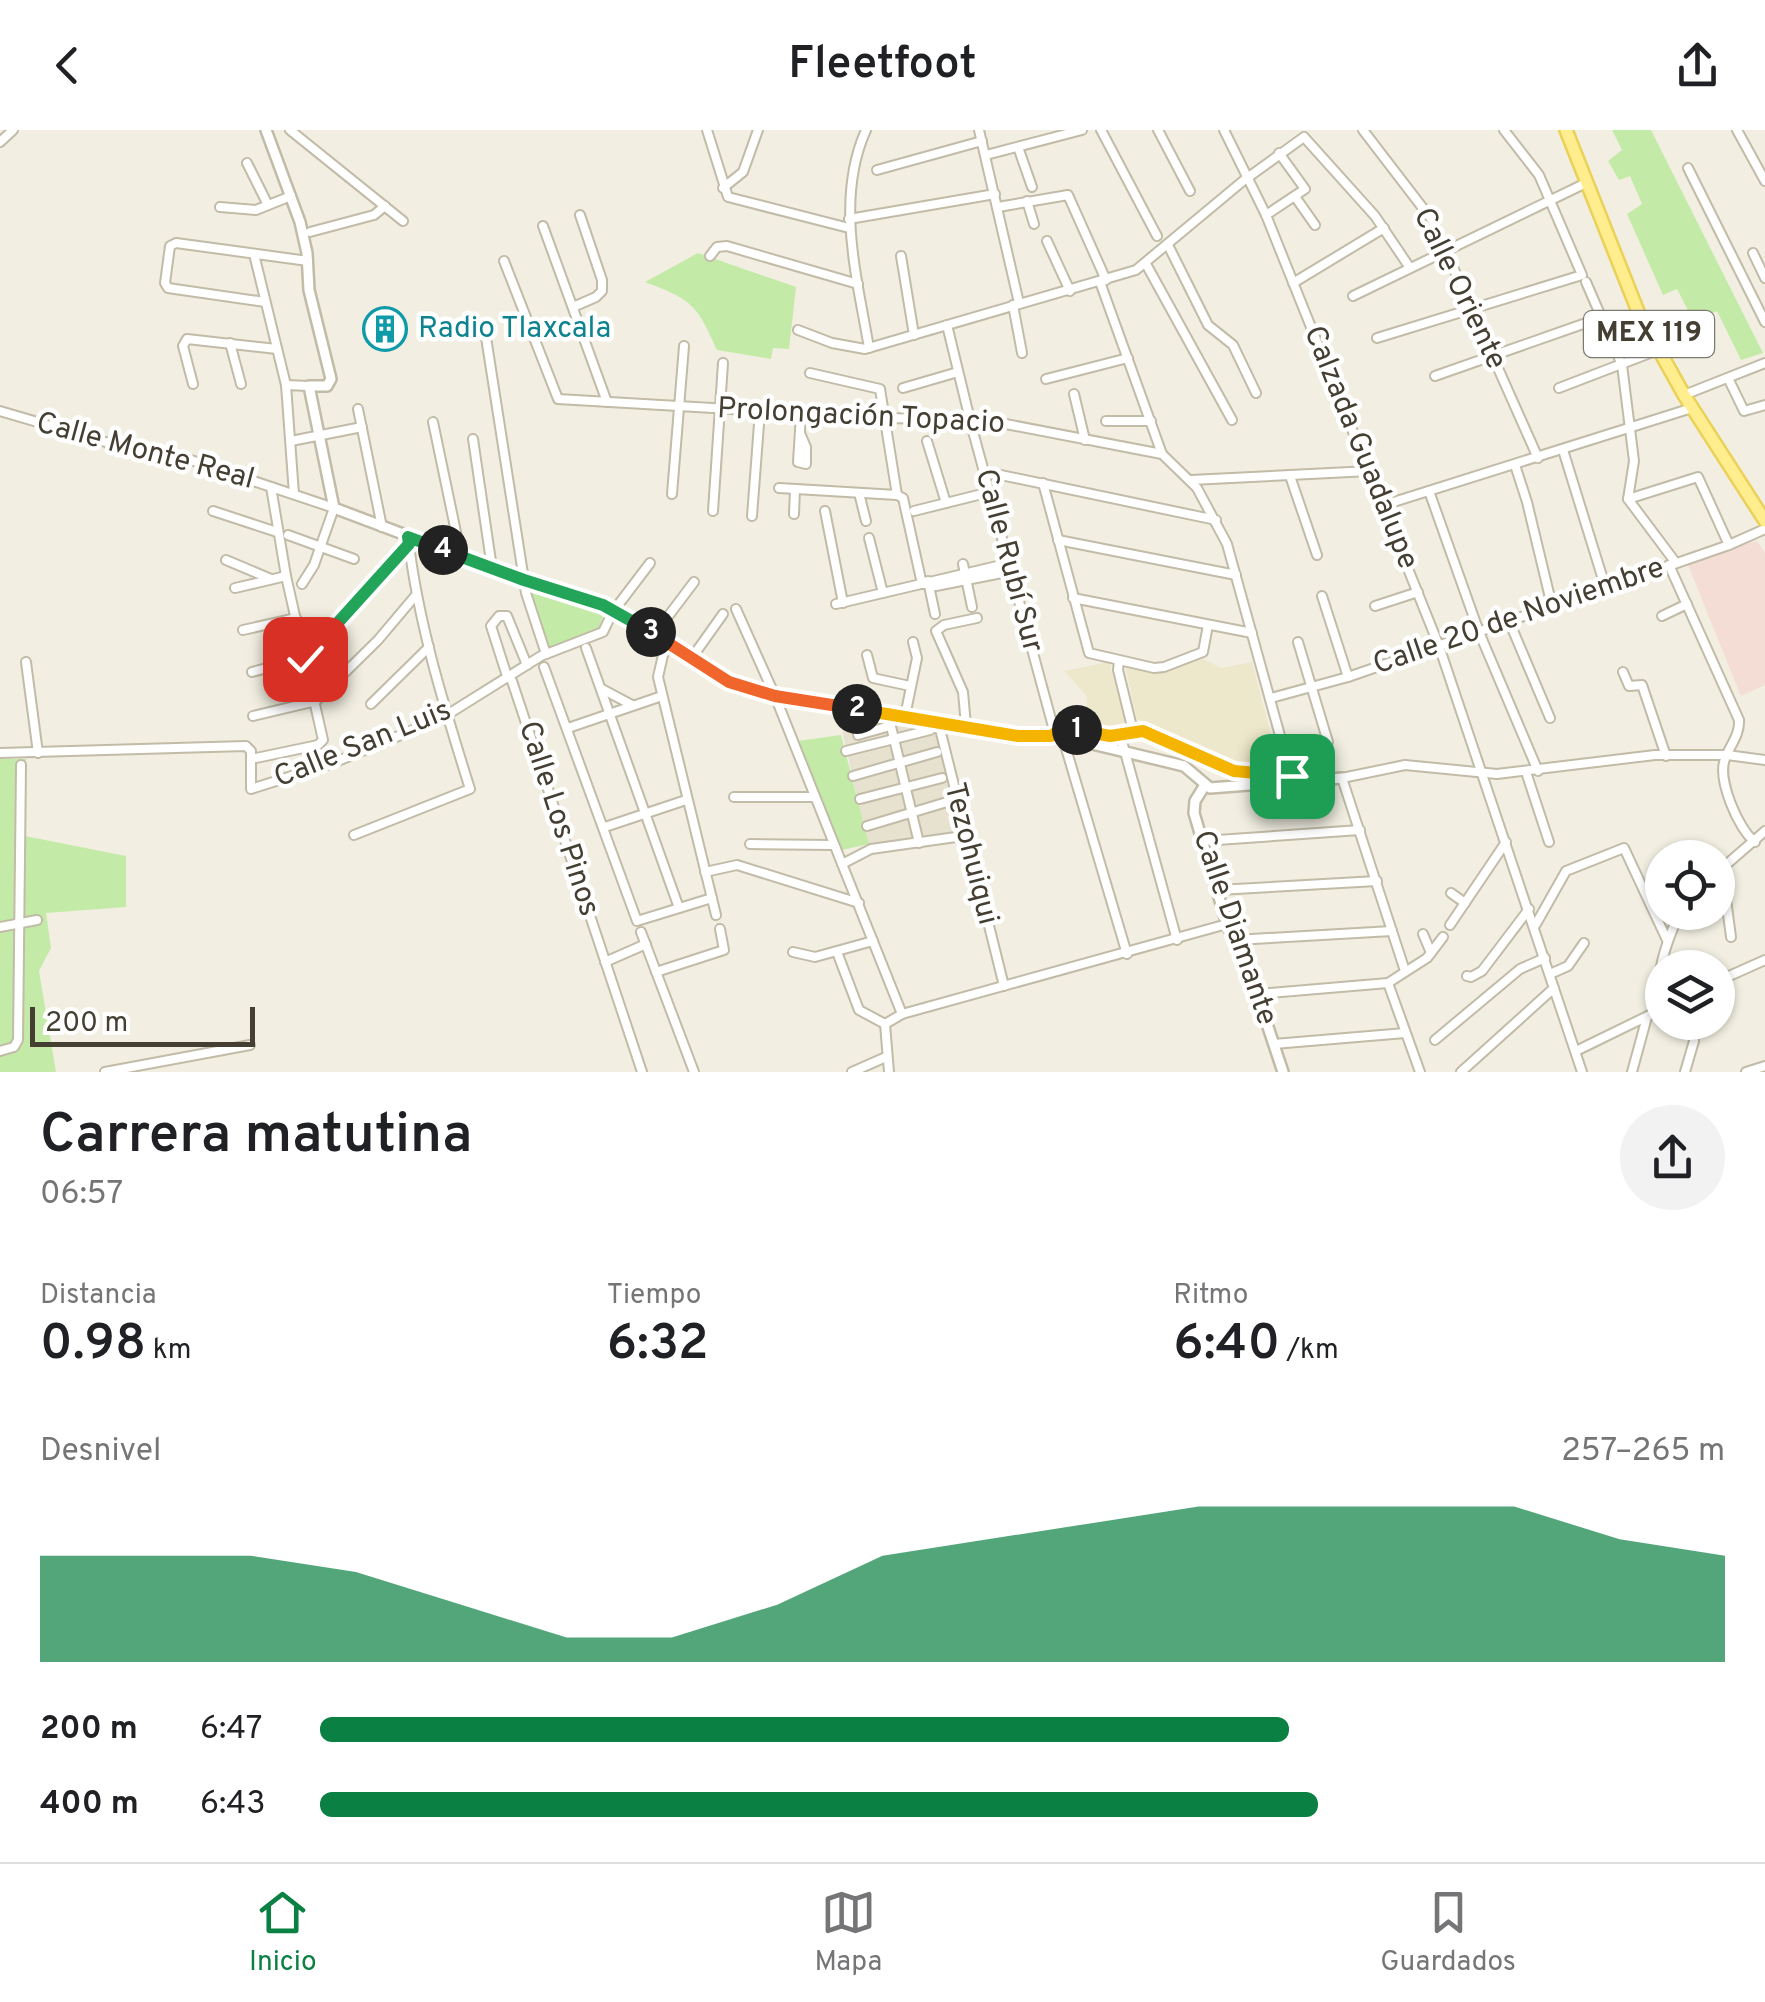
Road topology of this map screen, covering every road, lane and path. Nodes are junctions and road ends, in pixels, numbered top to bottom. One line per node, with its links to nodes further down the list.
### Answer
1 (13, 130): 18 (street)
2 (290, 130): 37 (street)
3 (706, 130): 29 (street)
4 (758, 130): 29 (street)
5 (866, 130): 43 (street)
6 (979, 130): 17 (street)
7 (1082, 130): 16 (street)
8 (1101, 130): 49 (street)
9 (1158, 130): 30 (street)
10 (1224, 130): 25 (street, Calzada Guadalupe)
11 (1363, 130): 52 (street, Calle Oriente)
12 (1504, 130): 34 (street)
13 (1737, 130): 26 (street)
14 (268, 131): 32 (street)
15 (1571, 132): 27 (main road, MEX 119)
16 (1057, 133): 19 (street)
17 (982, 141): 21 (street); 24 (street)
18 (0, 142)
19 (1018, 147): 21 (street); 28 (street)
20 (1280, 153): 25 (street); 33 (street); 47 (street)
21 (986, 155): 31 (street)
22 (248, 163): 36 (street)
23 (1688, 168): 73 (street)
24 (878, 170)
25 (1248, 177): 41 (street, Calzada Guadalupe); 51 (street)
26 (1765, 182)
27 (1586, 183): 34 (street); 83 (main road, MEX 119)
28 (1032, 187)
29 (723, 188): 43 (street)
30 (1190, 191)
31 (995, 194): 39 (street); 43 (street)
32 (291, 196): 36 (street); 57 (street)
33 (1296, 198): 41 (street); 45 (street)
34 (1550, 199): 52 (street); 61 (street)
35 (1027, 201): 39 (street); 44 (street); 63 (street)
36 (268, 205): 38 (street)
37 (385, 206): 42 (street); 48 (street)
38 (220, 207)
39 (998, 207): 69 (street)
40 (580, 215): 70 (street)
41 (1266, 215): 64 (street, Calzada Guadalupe)
42 (403, 221)
43 (849, 224): 65 (street)
44 (1034, 224)
45 (1315, 225)
46 (544, 226): 70 (street)
47 (1384, 228): 60 (street); 64 (street)
48 (310, 232)
49 (1157, 236)
50 (1046, 241): 66 (street)
51 (1168, 245): 59 (street); 101 (street)
52 (1446, 251): 60 (street); 71 (street, Calle Oriente)
53 (254, 254): 57 (street); 68 (street); 68 (street)
54 (1753, 254): 62 (street)
55 (710, 256): 65 (street)
56 (901, 256): 77 (street)
57 (308, 261): 97 (street)
58 (504, 261): 104 (street, Prolongación Topacio)
59 (1146, 264): 63 (street); 115 (street)
60 (1410, 268): 67 (street)
61 (1584, 278): 71 (street); 72 (street)
62 (1765, 278)
63 (1103, 281): 66 (street); 86 (street)
64 (1293, 282): 131 (street, Calzada Guadalupe)
65 (858, 284): 82 (street)
66 (1070, 291): 69 (street)
67 (1353, 296)
68 (265, 302): 81 (street)
69 (1016, 304): 74 (street); 84 (street)
70 (573, 307): 104 (street)
71 (1471, 309): 78 (street); 85 (street, Calle Oriente)
72 (1603, 317): 85 (street); 89 (street)
73 (1765, 322)
74 (947, 326): 77 (street); 90 (street, Calle Rubí Sur)
75 (484, 330): 179 (street)
76 (798, 330): 82 (street)
77 (914, 335): 82 (street)
78 (1377, 338)
79 (230, 343): 81 (street); 95 (street); 96 (street)
80 (684, 346): 106 (street)
81 (277, 348): 100 (street)
82 (869, 348)
83 (1658, 350): 89 (street); 103 (main road, MEX 119)
84 (1022, 353)
85 (1492, 356): 92 (street); 129 (street, Calle Oriente)
86 (1128, 358): 94 (street); 117 (street)
87 (722, 363): 108 (street)
88 (1765, 364): 93 (street)
89 (1622, 365): 99 (street); 120 (street)
90 (958, 372): 98 (street); 114 (street, Calle Rubí Sur)
91 (810, 373): 113 (street)
92 (1435, 376)
93 (1728, 378): 103 (street); 105 (street)
94 (1046, 379)
95 (193, 384)
96 (241, 384)
97 (310, 386): 100 (street); 122 (street)
98 (903, 388)
99 (1559, 388)
100 (286, 389): 126 (street)
101 (1256, 393)
102 (1074, 394): 125 (street)
103 (1684, 394): 107 (main road, MEX 119)
104 (608, 402): 106 (street, Prolongación Topacio)
105 (1765, 405)
106 (678, 406): 108 (street, Prolongación Topacio); 143 (street)
107 (1692, 408): 120 (street); 157 (main road, MEX 119)
108 (719, 409): 111 (street, Prolongación Topacio); 150 (street)
109 (358, 410): 119 (street)
110 (0, 411): 136 (street, Calle Monte Real)
111 (760, 411): 112 (street, Prolongación Topacio); 154 (street)
112 (801, 414): 113 (street, Prolongación Topacio); 121 (street)
113 (883, 418): 114 (street, Prolongación Topacio); 144 (street)
114 (970, 420): 125 (street, Prolongación Topacio); 132 (street, Calle Rubí Sur)
115 (1232, 420)
116 (1106, 421): 117 (street)
117 (1152, 421): 128 (street)
118 (433, 422): 168 (street)
119 (362, 427): 122 (street); 158 (street)
120 (1629, 430): 127 (street); 145 (street)
121 (800, 433)
122 (320, 437): 126 (street); 148 (street)
123 (474, 439): 173 (street)
124 (927, 440): 146 (street)
125 (1084, 440): 128 (street, Prolongación Topacio)
126 (290, 441): 142 (street)
127 (1563, 450): 129 (street); 183 (street)
128 (1162, 454): 134 (street)
129 (1538, 458): 130 (street)
130 (1514, 465): 140 (street); 192 (street)
131 (1370, 471): 133 (street); 147 (street, Calzada Guadalupe)
132 (985, 475): 135 (street); 139 (street, Calle Rubí Sur)
133 (1290, 476): 134 (street); 167 (street)
134 (1191, 480): 155 (street)
135 (1042, 483): 155 (street); 163 (street)
136 (271, 487): 142 (street); 160 (street, Calle Monte Real)
137 (779, 488): 138 (street)
138 (794, 489): 141 (street); 153 (street)
139 (990, 492): 146 (street); 174 (street, Calle Rubí Sur)
140 (1428, 492): 147 (street); 205 (street)
141 (859, 493): 144 (street); 156 (street)
142 (294, 494): 148 (street)
143 (672, 494)
144 (896, 495): 182 (street)
145 (1628, 499): 165 (street); 172 (street)
146 (946, 503): 152 (street)
147 (1384, 505): 185 (street, Calzada Guadalupe)
148 (334, 508): 158 (street); 166 (street)
149 (212, 511): 160 (street)
150 (713, 511)
151 (825, 511): 186 (street)
152 (914, 511)
153 (794, 514)
154 (752, 516)
155 (1216, 520): 176 (street)
156 (866, 521)
157 (1765, 521)
158 (382, 527): 164 (street)
159 (1765, 529): 165 (street, Calle 20 de Noviembre)
160 (278, 532): 177 (street, Calle Monte Real)
161 (288, 535): 166 (street)
162 (869, 538): 186 (street)
163 (1058, 540): 176 (street); 189 (street)
164 (408, 541): 168 (street); 187 (street); 215 (street)
165 (1729, 545): 172 (street, Calle 20 de Noviembre)
166 (321, 546): 169 (street); 181 (street)
167 (1317, 555)
168 (461, 556): 173 (street)
169 (354, 558)
170 (226, 560): 178 (street)
171 (650, 563): 195 (street, Calle San Luis)
172 (1673, 564): 183 (street, Calle 20 de Noviembre); 190 (street)
173 (492, 568): 179 (street)
174 (1011, 568): 175 (street); 248 (street, Calle Rubí Sur)
175 (965, 573): 182 (street); 193 (street)
176 (1236, 575): 204 (street)
177 (286, 576): 178 (street); 199 (street, Calle Monte Real)
178 (271, 579): 184 (street)
179 (524, 580): 195 (street); 213 (street)
180 (694, 582): 206 (street)
181 (302, 584)
182 (926, 584): 186 (street); 197 (street)
183 (1605, 586): 192 (street, Calle 20 de Noviembre)
184 (235, 588)
185 (1418, 592): 191 (street); 211 (street, Calzada Guadalupe)
186 (883, 593)
187 (416, 595): 209 (street); 231 (street)
188 (1322, 596): 224 (street)
189 (1073, 598): 202 (street); 217 (street)
190 (1687, 604): 198 (street); 257 (street)
191 (1376, 606)
192 (1552, 606): 201 (street, Calle 20 de Noviembre)
193 (972, 607)
194 (736, 608): 229 (street)
195 (615, 610): 206 (street); 213 (street, Calle San Luis)
196 (723, 614): 216 (street)
197 (935, 614)
198 (1662, 616)
199 (296, 618): 203 (street); 215 (street, Calle Monte Real)
200 (977, 618): 242 (street)
201 (1510, 621): 205 (street, Calle 20 de Noviembre); 239 (street)
202 (1208, 626): 204 (street); 217 (street)
203 (242, 630)
204 (1252, 632): 230 (street)
205 (1479, 632): 211 (street, Calle 20 de Noviembre); 264 (street)
206 (654, 635): 210 (street)
207 (913, 642): 225 (street)
208 (1298, 642): 226 (street)
209 (429, 646): 232 (street); 237 (street)
210 (669, 646): 216 (street); 228 (street)
211 (1439, 646): 224 (street, Calle 20 de Noviembre); 265 (street, Calzada Guadalupe)
212 (586, 648): 227 (street)
213 (546, 654): 219 (street, Calle San Luis)
214 (867, 655): 225 (street)
215 (305, 659): 221 (street); 231 (street, Calle Monte Real)
216 (690, 659): 229 (street)
217 (1119, 661): 245 (street)
218 (26, 662): 256 (street)
219 (527, 665): 223 (street, Calle San Luis); 223 (street, Calle Los Pinos)
220 (544, 667): 243 (street)
221 (252, 672)
222 (1624, 672): 258 (street)
223 (509, 677): 237 (street, Calle San Luis); 332 (street, Calle Los Pinos)
224 (1348, 677): 226 (street, Calle 20 de Noviembre)
225 (910, 686): 238 (street)
226 (1312, 687): 230 (street, Calle 20 de Noviembre); 250 (street)
227 (602, 689): 233 (street); 234 (street)
228 (662, 696): 233 (street); 276 (street)
229 (775, 696): 235 (street); 273 (street)
230 (1271, 698): 270 (street)
231 (314, 702): 236 (street); 259 (street, Calle Monte Real)
232 (371, 704)
233 (632, 705): 234 (street)
234 (610, 712): 243 (street); 278 (street)
235 (888, 714): 238 (street); 241 (street)
236 (253, 716)
237 (447, 716): 256 (street, Calle San Luis); 284 (street)
238 (905, 716): 240 (street)
239 (1550, 718)
240 (938, 721): 242 (street); 339 (street, Tezohuiqui)
241 (890, 726): 247 (street); 249 (street)
242 (966, 726): 248 (street)
243 (568, 728): 281 (street)
244 (930, 730): 249 (street)
245 (1133, 731): 246 (street); 254 (street)
246 (1120, 734): 248 (street); 253 (street)
247 (858, 735)
248 (1056, 735): 253 (street); 329 (street, Calle Rubí Sur)
249 (893, 740): 251 (street); 261 (street)
250 (1328, 742)
251 (846, 751)
252 (937, 752): 261 (street)
253 (1124, 752): 263 (street); 320 (street)
254 (1190, 752): 263 (street); 270 (street)
255 (0, 753): 256 (street, Calle San Luis)
256 (38, 753)
257 (1727, 755): 258 (street); 260 (street); 289 (street)
258 (1666, 756): 264 (street)
259 (256, 758)
260 (1765, 760)
261 (899, 764): 267 (street); 272 (street)
262 (21, 765): 306 (street)
263 (1184, 766): 271 (street)
264 (1538, 771): 266 (street)
265 (1484, 772): 266 (street); 269 (street); 287 (street, Calzada Guadalupe)
266 (1526, 772): 288 (street)
267 (854, 776)
268 (942, 778): 272 (street)
269 (1342, 778): 270 (street); 282 (street)
270 (1296, 780): 271 (street)
271 (1204, 785): 286 (street, Calle Diamante)
272 (904, 789): 275 (street); 279 (street)
273 (814, 797): 274 (street); 292 (street)
274 (734, 798)
275 (860, 799)
276 (686, 800): 278 (street); 295 (street)
277 (947, 802): 279 (street)
278 (646, 813): 281 (street); 302 (street)
279 (910, 815): 280 (street); 290 (street)
280 (867, 826)
281 (605, 827): 302 (street)
282 (1360, 830): 286 (street); 296 (street)
283 (1765, 830): 289 (street)
284 (354, 834)
285 (956, 837): 290 (street)
286 (1204, 841): 297 (street, Calle Diamante)
287 (1506, 842): 301 (street); 303 (street, Calzada Guadalupe)
288 (1549, 842)
289 (1755, 842): 293 (street)
290 (919, 843): 294 (street)
291 (750, 844): 292 (street)
292 (833, 845): 294 (street)
293 (1735, 858)
294 (842, 864): 300 (street)
295 (705, 872): 299 (street); 300 (street)
296 (1376, 881): 297 (street); 314 (street)
297 (1218, 890): 307 (street, Calle Diamante)
298 (1450, 893): 301 (street)
299 (712, 898): 302 (street); 304 (street)
300 (860, 904): 319 (street)
301 (1466, 904): 308 (street)
302 (679, 908)
303 (1530, 909): 309 (street, Calzada Guadalupe); 337 (street)
304 (716, 915)
305 (37, 920): 306 (street)
306 (17, 924): 310 (street); 352 (street)
307 (1227, 924): 320 (street); 321 (street, Calle Diamante)
308 (1450, 925)
309 (1535, 925): 322 (street); 330 (street, Calzada Guadalupe)
310 (0, 927)
311 (720, 929): 334 (street)
312 (1672, 930): 322 (street)
313 (1730, 930): 318 (street)
314 (1392, 931): 321 (street); 333 (street)
315 (641, 932): 324 (street)
316 (1423, 934): 328 (street)
317 (1443, 937): 328 (street)
318 (1731, 938)
319 (873, 940): 327 (street); 342 (street)
320 (1177, 940): 329 (street)
321 (1234, 940): 341 (street, Calle Diamante)
322 (1667, 940): 325 (street)
323 (1584, 942): 336 (street)
324 (646, 944): 332 (street); 334 (street)
325 (1665, 950)
326 (794, 952): 327 (street)
327 (838, 952): 345 (street)
328 (1431, 953): 333 (street)
329 (1127, 954): 339 (street)
330 (1545, 958): 336 (street, Calzada Guadalupe); 347 (street)
331 (1765, 960): 335 (street)
332 (605, 962): 356 (street, Calle Los Pinos)
333 (1406, 971): 338 (street)
334 (656, 972): 357 (street)
335 (1735, 973)
336 (1550, 974): 340 (street, Calzada Guadalupe)
337 (1467, 976)
338 (1388, 982): 341 (street); 346 (street)
339 (1004, 986): 342 (street)
340 (1554, 988): 351 (street, Calzada Guadalupe); 362 (street)
341 (1257, 994): 349 (street, Calle Diamante)
342 (902, 1014): 345 (street)
343 (1645, 1017): 351 (street)
344 (1645, 1021): 364 (street)
345 (885, 1024): 353 (street)
346 (1405, 1033): 349 (street); 361 (street)
347 (1435, 1040)
348 (1694, 1041): 365 (street)
349 (1274, 1044): 360 (street, Calle Diamante)
350 (250, 1045): 355 (street)
351 (1576, 1050): 363 (street, Calzada Guadalupe)
352 (0, 1051)
353 (886, 1058): 358 (street); 359 (street)
354 (1765, 1066): 366 (street)
355 (106, 1072)
356 (642, 1072)
357 (694, 1072)
358 (852, 1072)
359 (889, 1072)
360 (1283, 1072)
361 (1420, 1072)
362 (1461, 1072)
363 (1582, 1072)
364 (1632, 1072)
365 (1685, 1072)
366 (1746, 1072)

